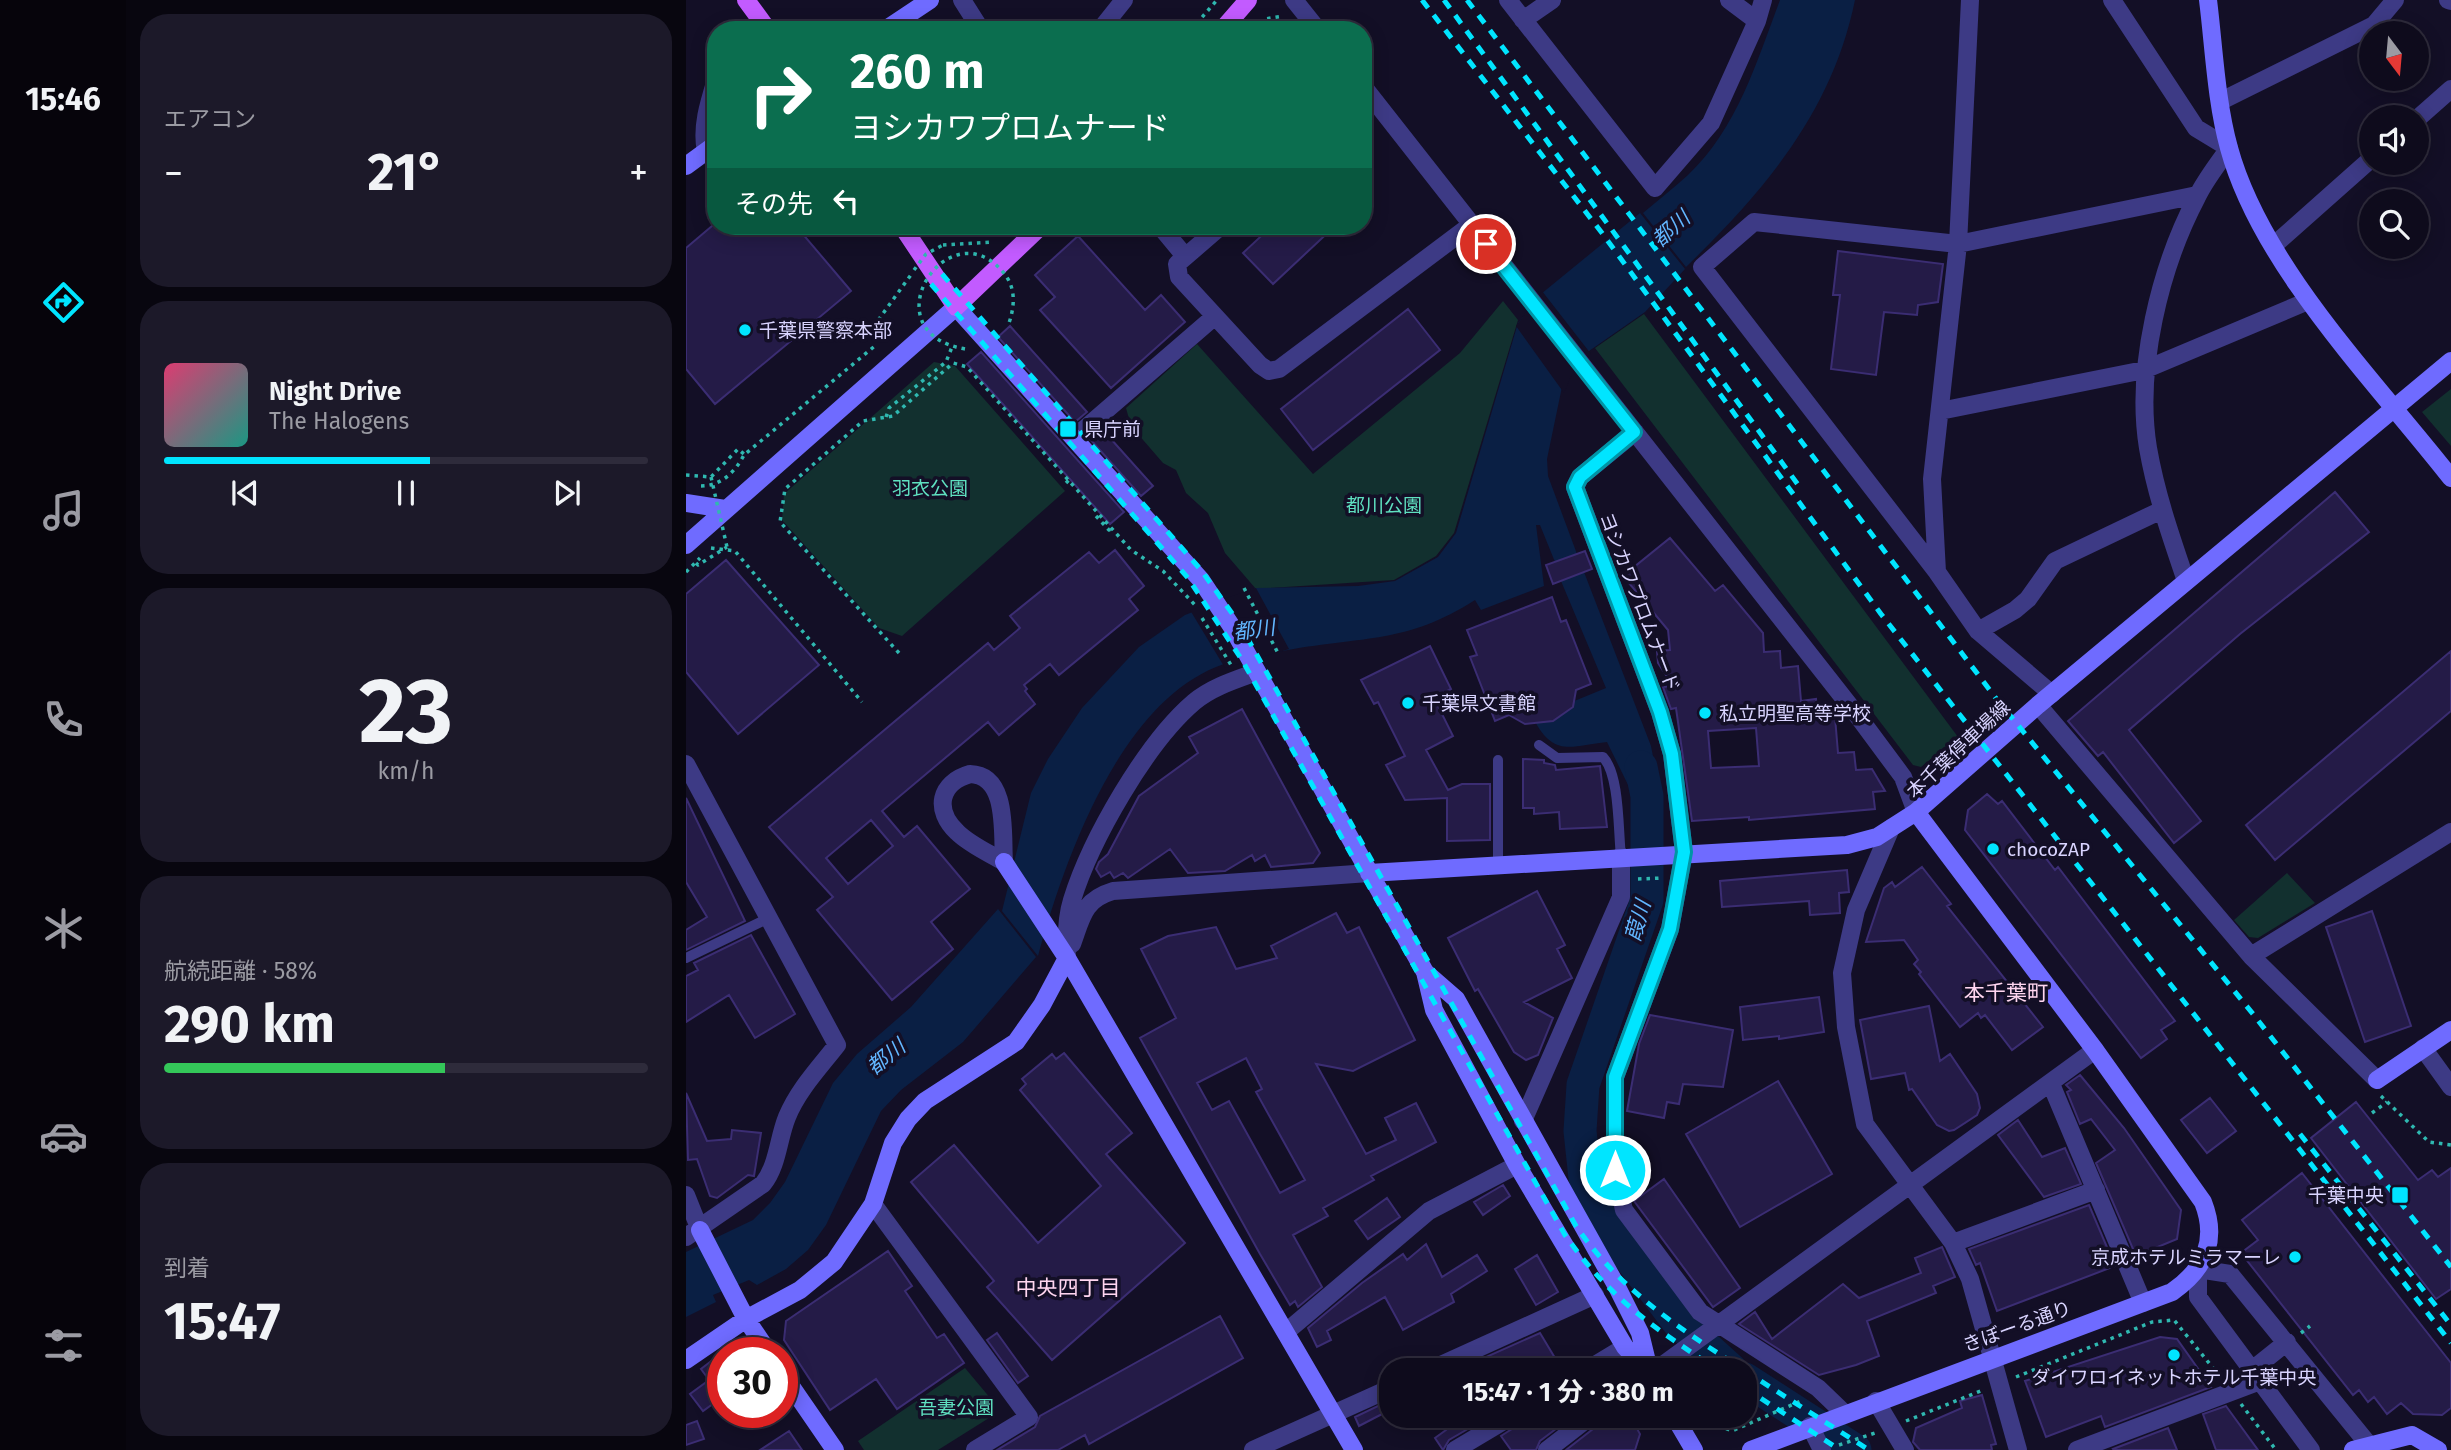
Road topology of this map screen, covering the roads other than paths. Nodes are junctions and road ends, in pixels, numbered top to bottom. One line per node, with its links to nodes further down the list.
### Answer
1 (746, 0): 17 (main road)
2 (930, 0): 18 (street)
3 (962, 0): 19 (street)
4 (1124, 0): 20 (street)
5 (1248, 0): 21 (main road)
6 (1507, 0): 15 (street)
7 (1552, 0): 15 (street)
8 (1729, 0): 16 (street)
9 (1763, 0): 16 (street)
10 (1970, 0): 39 (street)
11 (2112, 0): 29 (street)
12 (2208, 0): 25 (street)
13 (2395, 0): 25 (street)
14 (1292, 8): 22 (street)
15 (1523, 20): 16 (street)
16 (1758, 20)
17 (757, 21)
18 (898, 21)
19 (975, 21)
20 (1107, 21)
21 (1230, 21)
22 (1307, 21)
23 (2451, 89): 26 (street)
24 (707, 96): 28 (lane)
25 (2221, 101): 29 (street)
26 (2429, 108)
27 (1372, 111): 34 (street)
28 (707, 146)
29 (2229, 148): 33 (street); 40 (street)
30 (707, 150): 31 (street)
31 (686, 166)
32 (2359, 170): 40 (street)
33 (2197, 195): 39 (street); 46 (street)
34 (1471, 225): 44 (street); 49 (street)
35 (908, 235): 43 (main road)
36 (1032, 235): 43 (main road)
37 (1167, 235): 41 (street)
38 (1210, 235): 41 (street)
39 (1958, 244): 48 (street); 56 (street)
40 (2273, 246): 42 (street)
41 (1184, 255): 44 (street)
42 (2308, 301): 46 (street); 47 (street)
43 (956, 307): 50 (street); 53 (street)
44 (1214, 317): 50 (street)
45 (2447, 369): 47 (street, 本千葉停車場線)
46 (2144, 370): 48 (street); 54 (street)
47 (2395, 407): 51 (street); 57 (street, 本千葉停車場線)
48 (1940, 411): 56 (street)
49 (1634, 432): 64 (street); 67 (street, ヨシカワプロムナード)
50 (1074, 438): 59 (street)
51 (2451, 478)
52 (686, 503): 53 (street)
53 (725, 509): 55 (street)
54 (2162, 510): 57 (street); 58 (street)
55 (686, 545)
56 (1937, 572): 58 (street)
57 (2186, 581): 60 (street, 本千葉停車場線)
58 (1978, 631): 60 (street)
59 (1257, 672): 71 (street); 75 (street)
60 (2045, 699): 64 (street, 本千葉停車場線); 73 (street)
61 (1539, 745): 68 (lane)
62 (1498, 760): 70 (lane)
63 (686, 764): 72 (street)
64 (1916, 812): 65 (street); 79 (street, 本千葉停車場線)
65 (1891, 828): 67 (street); 84 (street)
66 (2451, 832): 73 (street)
67 (1684, 852): 68 (street); 94 (street, ヨシカワプロムナード)
68 (1628, 856): 70 (street); 82 (street)
69 (1004, 862): 69 (street); 75 (street)
70 (1498, 864): 71 (street)
71 (1369, 873): 75 (street); 76 (street)
72 (769, 918): 74 (lane); 88 (street)
73 (2251, 956): 78 (street)
74 (686, 958)
75 (1067, 958): 87 (street); 95 (street)
76 (1425, 972): 82 (street); 83 (street)
77 (2451, 1030): 78 (street)
78 (2423, 1048): 81 (street)
79 (2095, 1050): 80 (street); 90 (street, 本千葉停車場線)
80 (2051, 1084): 84 (street); 85 (street)
81 (2451, 1087)
82 (1523, 1121): 103 (street)
83 (1517, 1165): 91 (street); 95 (street)
84 (1909, 1187): 89 (street); 94 (street)
85 (2096, 1189): 89 (street); 92 (street)
86 (686, 1195): 88 (street)
87 (873, 1204): 93 (street); 118 (street)
88 (693, 1233): 93 (street)
89 (1953, 1243): 99 (street)
90 (2198, 1269): 92 (street, きぼーる通り); 97 (street); 106 (street)
91 (1595, 1295): 98 (street); 100 (street)
92 (2143, 1303): 99 (street, きぼーる通り)
93 (746, 1319): 96 (street); 105 (street)
94 (1712, 1329): 104 (street); 110 (street, ヨシカワプロムナード)
95 (1286, 1332): 111 (street)
96 (758, 1337)
97 (2294, 1338): 106 (street); 116 (street)
98 (1625, 1347): 101 (street); 102 (street)
99 (1992, 1357): 109 (street, きぼーる通り); 126 (street)
100 (1456, 1358)
101 (1607, 1358)
102 (1636, 1358)
103 (1645, 1358)
104 (1673, 1358)
105 (686, 1360)
106 (2256, 1376): 127 (street); 128 (street)
107 (1379, 1393): 111 (street)
108 (798, 1396): 117 (street)
109 (1876, 1401): 110 (street, きぼーる通り); 125 (street)
110 (1844, 1413): 115 (street, きぼーる通り)
111 (1334, 1414): 119 (street); 120 (street)
112 (1492, 1428): 121 (street)
113 (1575, 1428): 122 (street)
114 (1681, 1428): 123 (street)
115 (1817, 1439): 124 (street)
116 (2364, 1448): 129 (street)
117 (835, 1450)
118 (975, 1450)
119 (1253, 1450)
120 (1354, 1450)
121 (1455, 1450)
122 (1547, 1450)
123 (1694, 1450)
124 (1751, 1450)
125 (1905, 1450)
126 (2018, 1450)
127 (2077, 1450)
128 (2311, 1450)
129 (2438, 1450)

